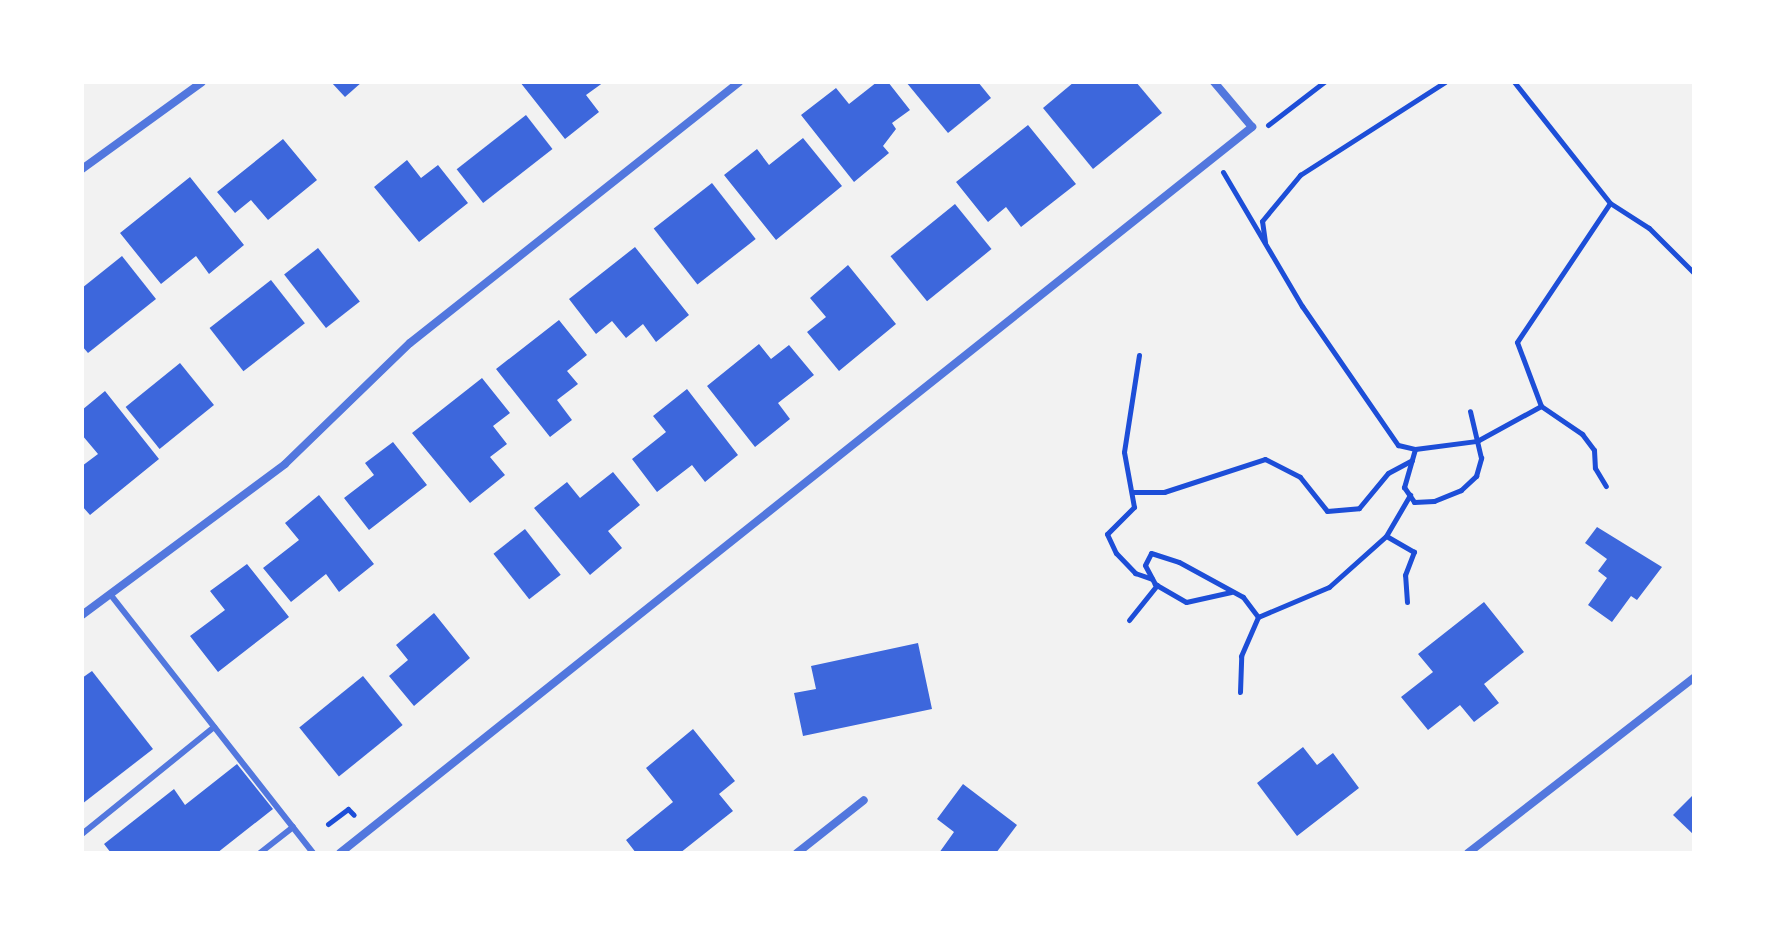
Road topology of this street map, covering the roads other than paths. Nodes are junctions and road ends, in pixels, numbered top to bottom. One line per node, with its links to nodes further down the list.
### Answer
1 (202, 82): 4 (street)
2 (739, 82): 5 (street)
3 (1214, 82): 14 (street)
4 (82, 169)
5 (110, 594): 6 (street); 8 (lane)
6 (82, 615)
7 (1694, 678): 16 (street)
8 (214, 727): 10 (lane); 11 (lane)
9 (864, 800): 15 (street)
10 (293, 827): 12 (lane); 13 (lane)
11 (82, 834)
12 (260, 853)
13 (313, 853)
14 (340, 853)
15 (797, 853)
16 (1468, 853)

